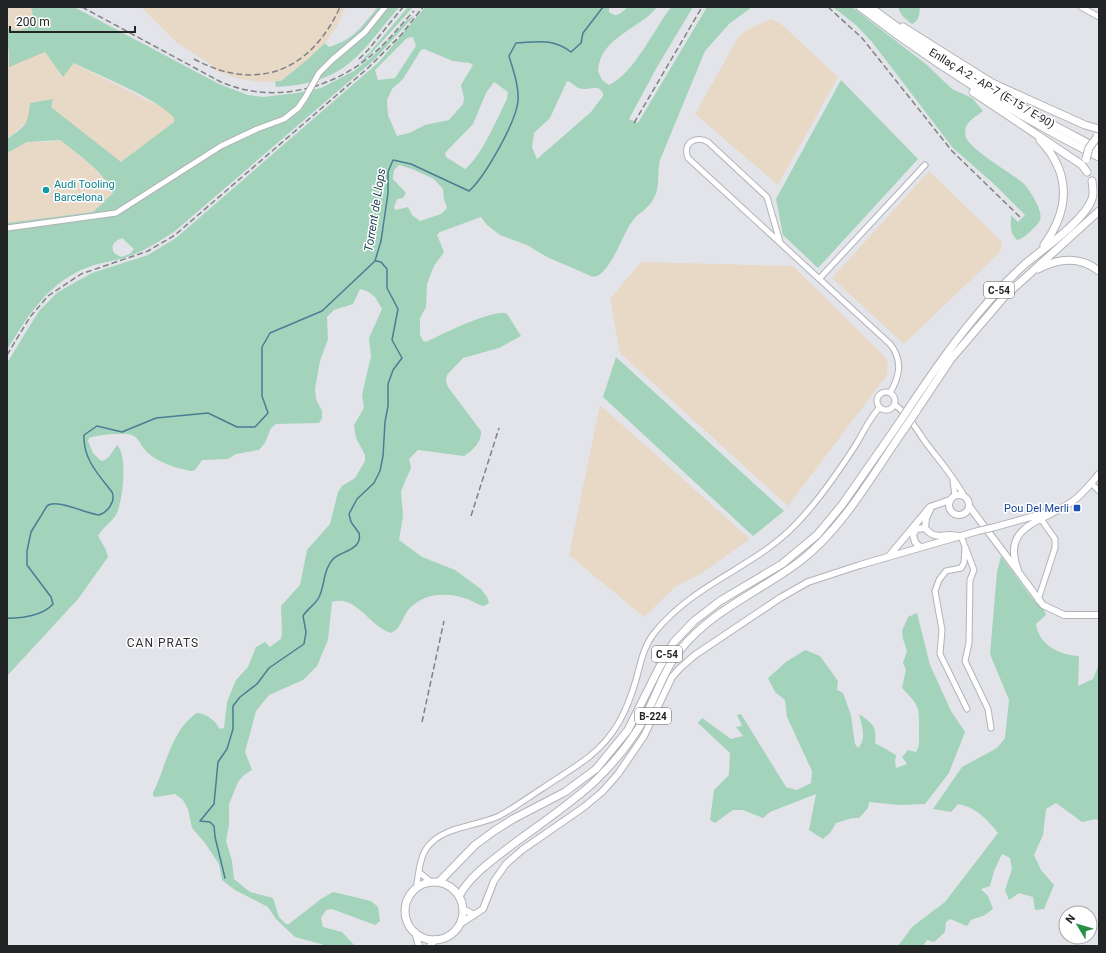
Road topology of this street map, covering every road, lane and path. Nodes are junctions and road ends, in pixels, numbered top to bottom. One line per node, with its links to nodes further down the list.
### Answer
1 (385, 7): 19 (street, bridge)
2 (860, 7): 6 (highway, Enllaç A-2 - AP-7 (E-15 / E-90))
3 (870, 7): 6 (highway, Enllaç A-2 - AP-7 (E-15 / E-90))
4 (1081, 7): 5 (street)
5 (1099, 17)
6 (887, 23): 7 (highway); 10 (highway); 12 (highway, Enllaç A-2 - AP-7 (E-15 / E-90)); 13 (highway, Enllaç A-2 - AP-7 (E-15 / E-90))
7 (1085, 125): 8 (highway); 9 (highway)
8 (1099, 125)
9 (1099, 129)
10 (1033, 133): 15 (highway); 21 (highway)
11 (1098, 136): 15 (highway, C-54 / C-54, bridge)
12 (1099, 149)
13 (1099, 157)
14 (925, 165): 24 (street)
15 (1088, 172): 16 (highway, C-54 / C-54)
16 (1092, 181): 17 (highway, C-54 / C-54); 21 (highway, C-54 / C-54)
17 (1099, 188)
18 (1099, 211): 23 (highway, C-54)
19 (7, 228)
20 (780, 242): 20 (street); 24 (street)
21 (1037, 254): 28 (highway, C-54 / C-54)
22 (1099, 271): 23 (highway)
23 (1026, 276): 28 (highway, C-54)
24 (820, 279): 25 (street)
25 (890, 393): 26 (street); 27 (street)
26 (894, 405): 27 (street); 30 (street)
27 (880, 407): 52 (street)
28 (912, 410): 54 (highway, C-54 / C-54, bridge); 56 (highway, C-54 / C-54, bridge)
29 (1099, 474): 31 (main road, B-224)
30 (953, 480): 33 (street); 34 (street)
31 (1091, 483): 32 (street); 38 (main road, B-224)
32 (1099, 491)
33 (964, 496): 34 (main road); 36 (main road)
34 (952, 498): 35 (main road); 37 (main road)
35 (936, 504): 37 (main road); 42 (main road); 46 (main road)
36 (969, 506): 39 (main road); 40 (main road)
37 (950, 509): 39 (main road)
38 (1060, 509): 41 (main road); 43 (main road, B-224, bridge)
39 (965, 513): 40 (main road)
40 (978, 518): 47 (main road)
41 (1041, 519): 47 (main road); 48 (street)
42 (925, 528): 43 (main road); 45 (main road)
43 (960, 536): 44 (street); 45 (main road, B-224)
44 (965, 546): 50 (street); 51 (street)
45 (920, 547): 46 (main road, B-224)
46 (890, 556): 58 (main road, B-224)
47 (1021, 577): 48 (main road)
48 (1038, 600): 49 (main road)
49 (1099, 616)
50 (967, 709)
51 (991, 728)
52 (420, 873): 53 (street); 55 (street)
53 (431, 882): 54 (highway); 55 (highway)
54 (439, 882): 56 (highway)
55 (416, 889): 60 (highway)
56 (459, 896): 57 (highway)
57 (463, 909): 58 (main road); 59 (highway)
58 (474, 915): 59 (main road, B-224)
59 (460, 924): 61 (highway, B-224)
60 (415, 932): 61 (highway); 62 (main road)
61 (436, 940): 63 (main road, B-224)
62 (419, 946)
63 (430, 946)

